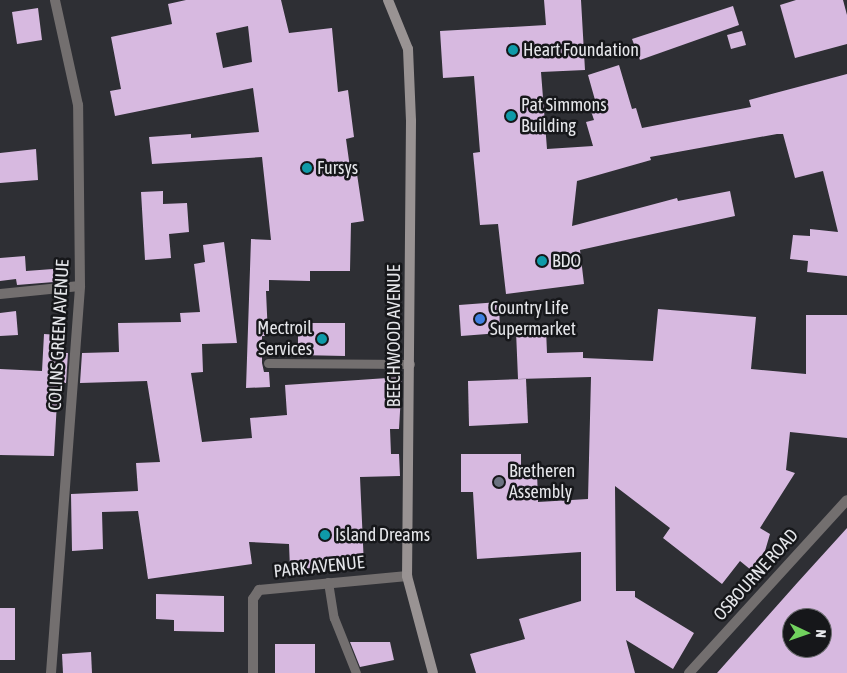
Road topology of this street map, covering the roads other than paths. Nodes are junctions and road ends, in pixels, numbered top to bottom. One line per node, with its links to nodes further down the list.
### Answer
1 (55, 0): 3 (street, COLINS GREEN AVENUE)
2 (388, 0): 6 (street, BEECHWOOD AVENUE)
3 (80, 286): 4 (street); 10 (street, COLINS GREEN AVENUE)
4 (0, 294)
5 (268, 363): 6 (lane)
6 (410, 364): 8 (street, BEECHWOOD AVENUE)
7 (847, 500): 14 (street, OSBOURNE ROAD)
8 (407, 576): 9 (street, PARK AVENUE); 13 (street, BEECHWOOD AVENUE)
9 (328, 582): 11 (street, PARK AVENUE); 12 (lane)
10 (51, 673)
11 (253, 673)
12 (356, 673)
13 (433, 673)
14 (689, 673)

